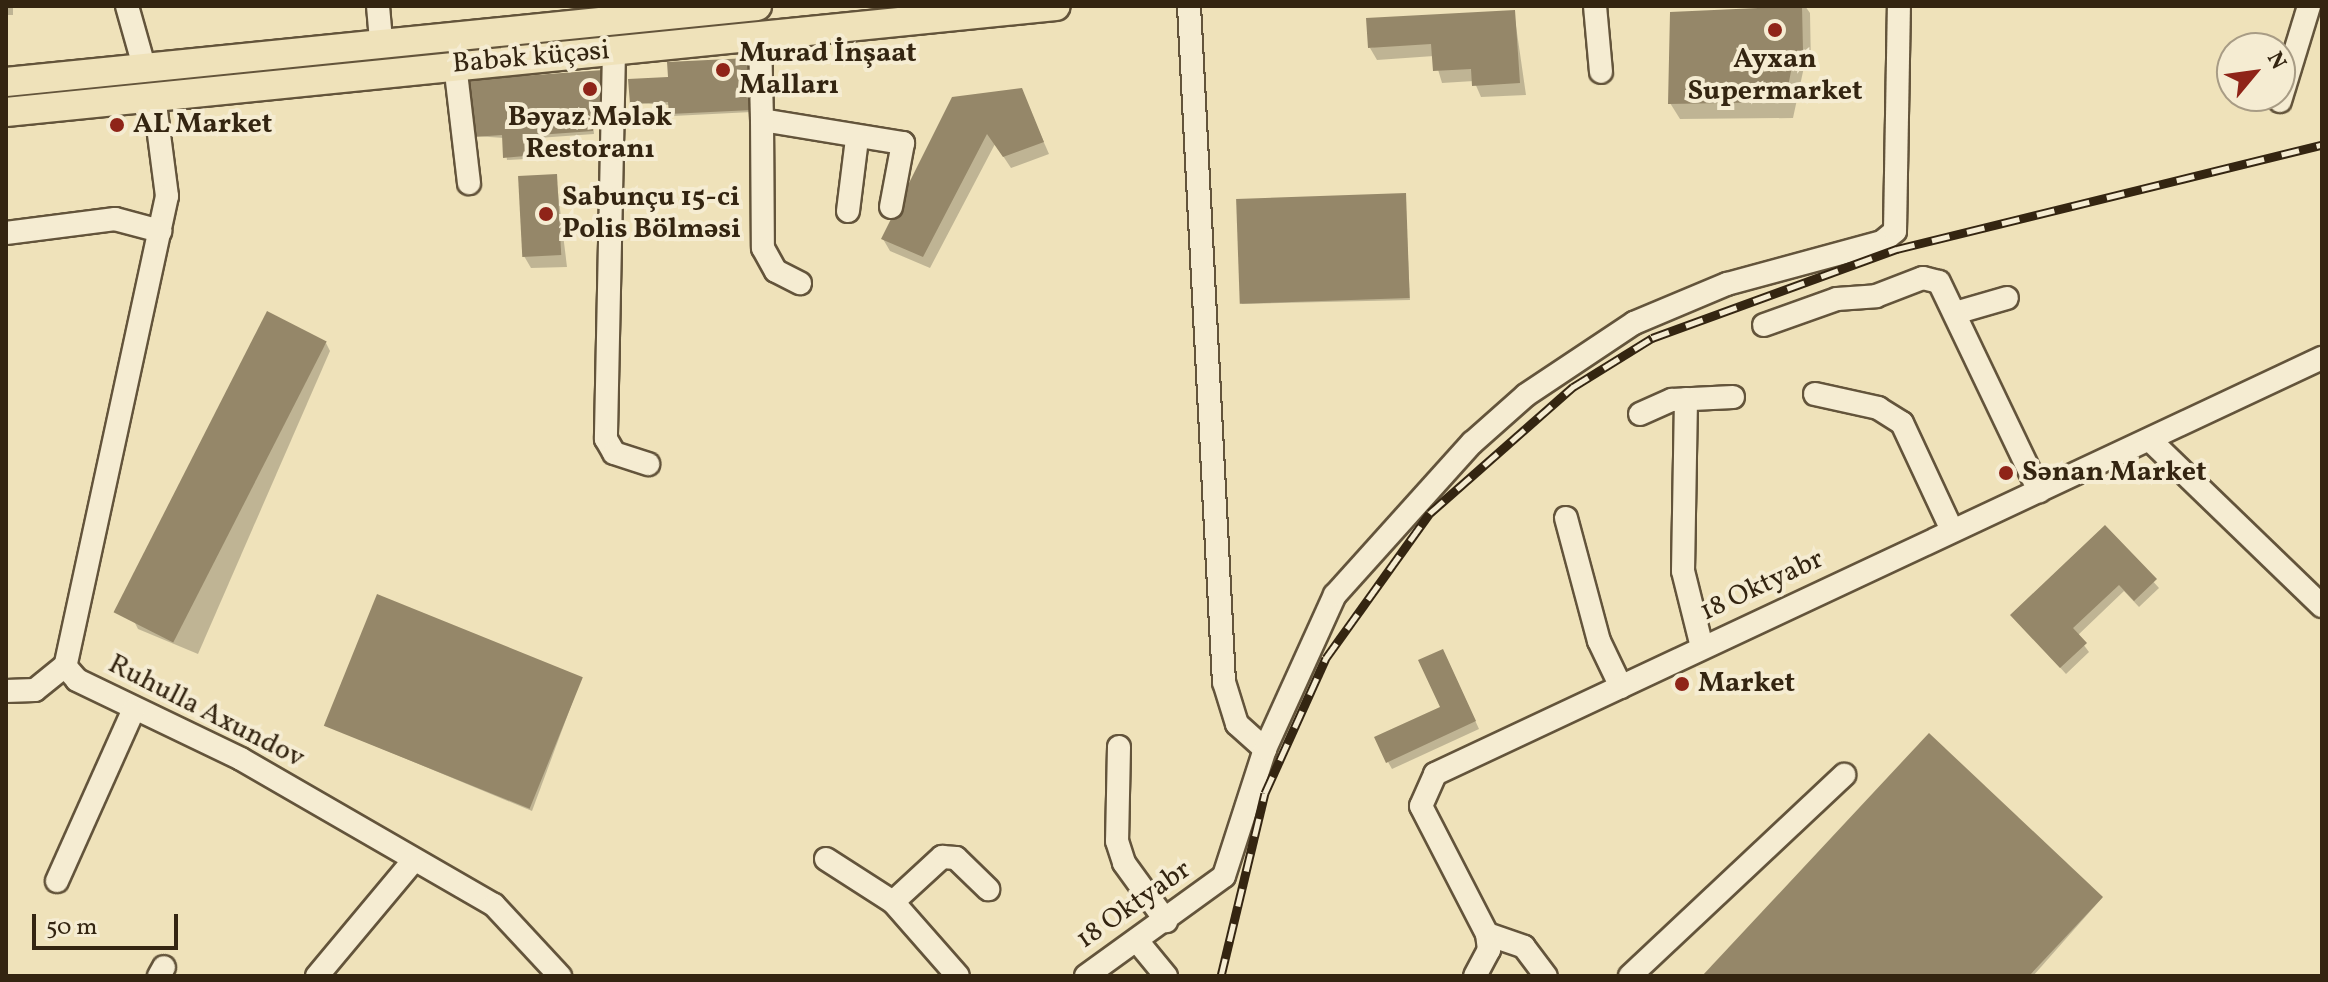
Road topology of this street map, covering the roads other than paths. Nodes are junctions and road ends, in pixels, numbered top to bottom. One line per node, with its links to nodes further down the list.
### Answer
1 (127, 6): 15 (street)
2 (378, 6): 11 (street)
3 (757, 6): 9 (main road, Babək küçəsi)
4 (1056, 6): 10 (main road, Babək küçəsi)
5 (1189, 6): 48 (street)
6 (1595, 6): 16 (street)
7 (1899, 6): 48 (street, 18 Oktyabr)
8 (2309, 6): 12 (street)
9 (605, 14): 11 (main road, Babək küçəsi)
10 (760, 38): 13 (main road, Babək küçəsi); 20 (street)
11 (381, 42): 15 (main road, Babək küçəsi)
12 (2296, 49)
13 (614, 51): 14 (main road, Babək küçəsi); 37 (street)
14 (455, 64): 18 (main road, Babək küçəsi); 22 (street)
15 (144, 66): 17 (main road, Babək küçəsi); 18 (main road)
16 (1601, 72)
17 (6, 82)
18 (154, 96): 19 (main road, Babək küçəsi); 25 (street, Ruhulla Axundov)
19 (6, 112)
20 (762, 120): 21 (street); 27 (street)
21 (857, 139): 23 (street); 24 (street)
22 (469, 183)
23 (891, 207)
24 (848, 211)
25 (160, 231): 26 (street); 43 (street, Ruhulla Axundov)
26 (6, 233)
27 (800, 283)
28 (2007, 298): 29 (street)
29 (1955, 313): 30 (street); 38 (street)
30 (1764, 325)
31 (2322, 358): 36 (street, 18 Oktyabr)
32 (1815, 394): 40 (street)
33 (1733, 397): 34 (street)
34 (1686, 399): 35 (street); 42 (street)
35 (1640, 414)
36 (2152, 442): 38 (street, 18 Oktyabr); 41 (street)
37 (648, 464)
38 (2039, 491): 40 (street, 18 Oktyabr)
39 (1566, 518): 44 (street)
40 (1952, 530): 42 (street, 18 Oktyabr)
41 (2322, 606)
42 (1702, 647): 44 (street, 18 Oktyabr)
43 (65, 666): 45 (street); 46 (street, Ruhulla Axundov)
44 (1621, 687): 56 (street, 18 Oktyabr)
45 (6, 692)
46 (133, 711): 51 (street, Ruhulla Axundov); 52 (street)
47 (1119, 747): 55 (street)
48 (1265, 749): 55 (street, 18 Oktyabr)
49 (1844, 775): 65 (street)
50 (826, 859): 54 (street)
51 (414, 860): 58 (street); 59 (street, Ruhulla Axundov)
52 (57, 881)
53 (988, 889): 54 (street)
54 (893, 902): 60 (street)
55 (1166, 921): 57 (street, 18 Oktyabr)
56 (1487, 934): 63 (street); 64 (street)
57 (1138, 942): 61 (street, 18 Oktyabr); 62 (street)
58 (317, 976)
59 (560, 976)
60 (958, 976)
61 (1086, 976)
62 (1166, 976)
63 (1475, 976)
64 (1546, 976)
65 (1630, 976)

